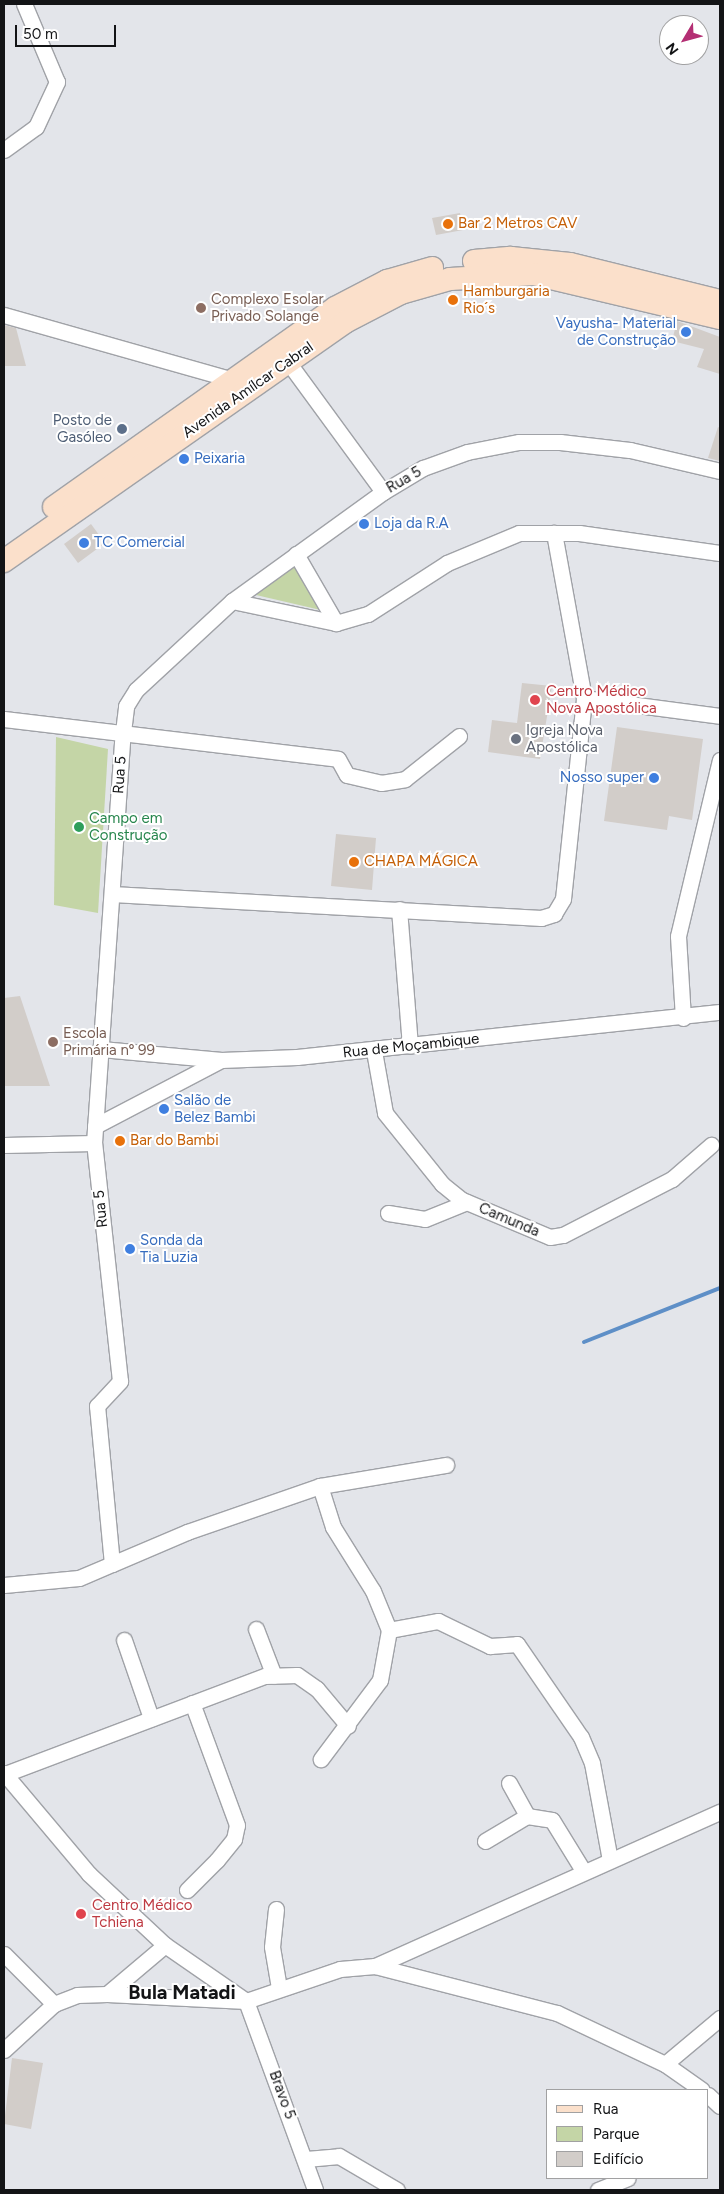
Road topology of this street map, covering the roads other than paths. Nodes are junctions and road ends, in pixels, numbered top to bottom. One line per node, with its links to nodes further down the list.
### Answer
1 (24, 4): 2 (street)
2 (4, 150)
3 (720, 301): 7 (main road, Avenida Amílcar Cabral)
4 (4, 316): 7 (street)
5 (720, 318): 6 (main road, Avenida Amílcar Cabral)
6 (288, 362): 9 (street); 14 (main road, Avenida Amílcar Cabral)
7 (234, 380): 11 (main road, Avenida Amílcar Cabral)
8 (720, 471): 9 (street, Rua 5)
9 (383, 492): 13 (street, Rua 5)
10 (554, 533): 12 (street); 16 (street); 17 (street)
11 (4, 542)
12 (720, 553)
13 (296, 554): 15 (street, Rua 5); 16 (street)
14 (4, 561)
15 (232, 601): 16 (street); 20 (street, Rua 5)
16 (336, 623)
17 (584, 698): 18 (street); 24 (street)
18 (720, 716)
19 (4, 719): 20 (street)
20 (123, 732): 21 (street); 23 (street, Rua 5)
21 (459, 736)
22 (720, 760): 26 (street)
23 (112, 894): 24 (street); 28 (street, Rua 5)
24 (398, 909): 27 (street)
25 (720, 1012): 26 (street, Rua de Moçambique)
26 (683, 1018): 27 (street, Rua de Moçambique)
27 (410, 1046): 29 (street, Rua de Moçambique)
28 (101, 1049): 30 (street, Rua de Moçambique); 31 (street, Rua 5)
29 (374, 1050): 30 (street, Rua de Moçambique); 35 (street, Camunda)
30 (221, 1060): 31 (street)
31 (95, 1126): 32 (street, Rua 5)
32 (94, 1142): 33 (street); 39 (street, Rua 5)
33 (4, 1144)
34 (711, 1145): 35 (street, Camunda)
35 (467, 1202): 36 (street)
36 (388, 1213)
37 (446, 1465): 38 (street)
38 (320, 1486): 39 (street); 42 (street)
39 (112, 1564): 40 (street)
40 (4, 1585)
41 (256, 1629): 44 (street)
42 (389, 1630): 47 (street); 54 (street)
43 (124, 1640): 46 (street)
44 (274, 1676): 45 (street); 47 (street)
45 (192, 1703): 46 (street); 56 (street)
46 (151, 1718): 49 (street)
47 (348, 1726): 48 (street)
48 (321, 1760)
49 (4, 1773): 58 (street)
50 (509, 1783): 52 (street)
51 (720, 1812): 54 (street)
52 (527, 1816): 53 (street); 55 (street)
53 (484, 1842)
54 (610, 1860): 55 (street)
55 (584, 1872): 60 (street)
56 (187, 1890)
57 (276, 1909): 61 (street)
58 (165, 1945): 62 (street); 63 (street)
59 (4, 1954): 64 (street)
60 (375, 1966): 61 (street); 67 (street)
61 (279, 1988): 63 (street)
62 (107, 1994): 63 (street); 64 (street)
63 (246, 2001): 71 (street, Bravo 5)
64 (54, 2004): 66 (street)
65 (720, 2018): 67 (street)
66 (4, 2050)
67 (665, 2064): 68 (street)
68 (701, 2089)
69 (709, 2096): 70 (street)
70 (720, 2106)
71 (306, 2159): 73 (street, Bravo 5); 74 (street)
72 (626, 2179): 75 (street)
73 (315, 2190)
74 (396, 2190)
75 (598, 2190)

